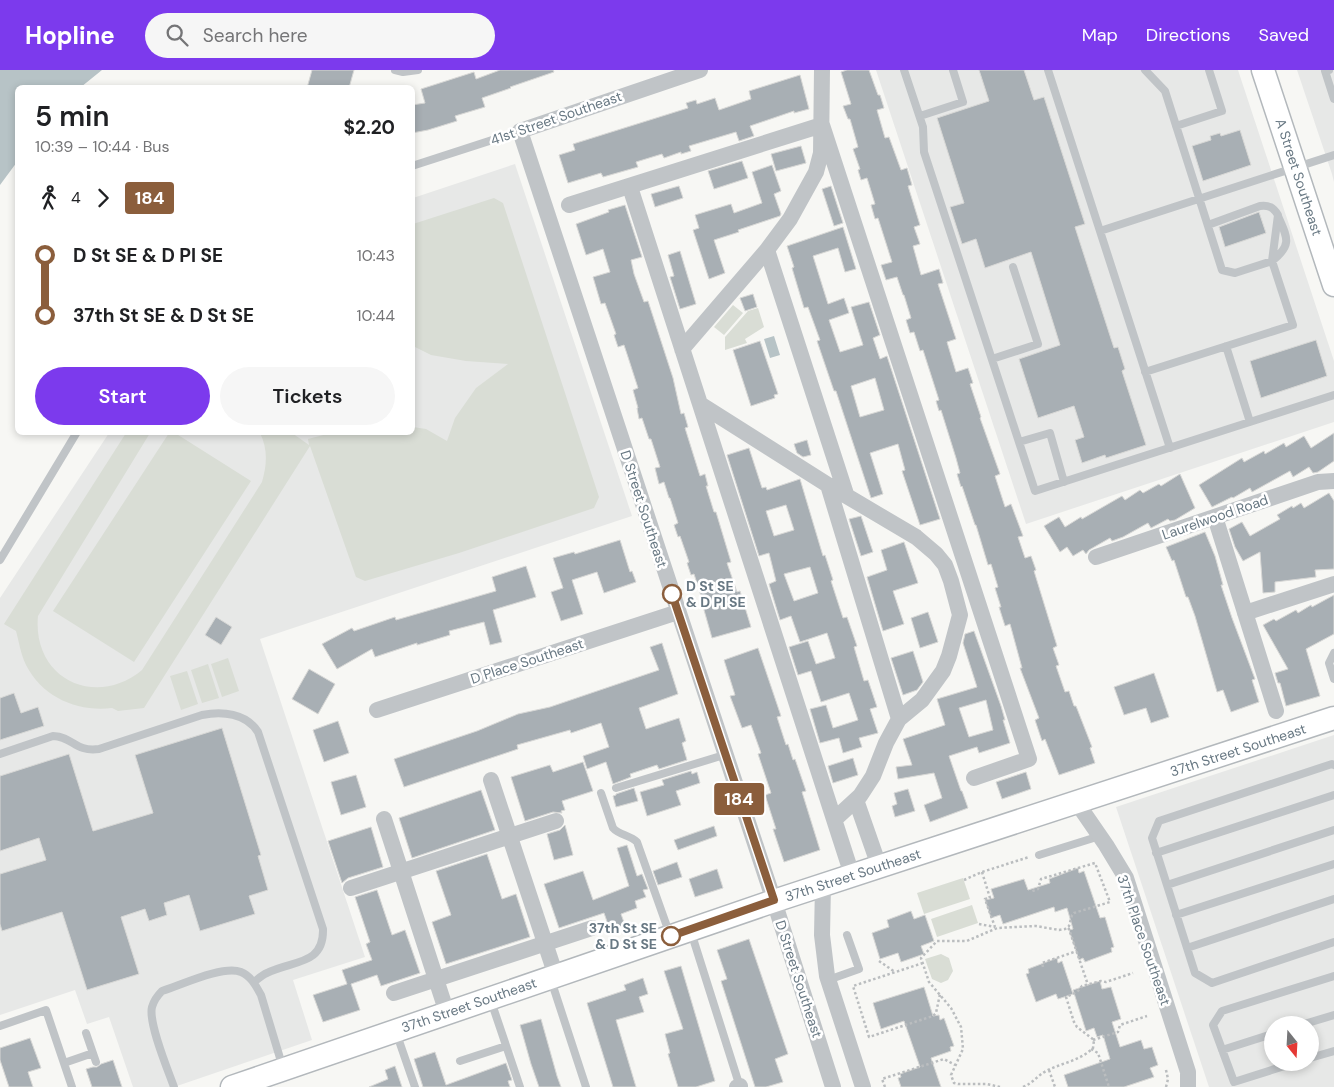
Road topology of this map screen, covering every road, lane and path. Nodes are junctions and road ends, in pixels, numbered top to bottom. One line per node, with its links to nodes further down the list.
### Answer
1 (395, 70): 2 (lane)
2 (418, 70)
3 (700, 70): 16 (street, 41st Street Southeast)
4 (822, 70): 14 (street)
5 (904, 70): 13 (lane)
6 (952, 70): 13 (lane)
7 (1048, 70): 25 (lane)
8 (1145, 70): 15 (lane)
9 (1209, 70): 15 (lane)
10 (1263, 70): 19 (street, A Street Southeast)
11 (1326, 70): 12 (lane)
12 (1334, 98)
13 (920, 116): 32 (lane)
14 (822, 124): 20 (street); 26 (street); 48 (street)
15 (1176, 126): 21 (lane)
16 (520, 131): 18 (lane, 41st Street Southeast); 49 (street, D Street Southeast)
17 (1334, 155): 19 (lane)
18 (415, 165)
19 (1296, 168): 21 (lane); 29 (street, A Street Southeast)
20 (630, 187): 22 (street); 31 (street)
21 (1199, 199): 24 (lane); 25 (lane)
22 (569, 205)
23 (1278, 215): 24 (lane); 27 (lane); 27 (lane)
24 (1208, 225): 27 (lane)
25 (1100, 232): 33 (lane)
26 (766, 250): 31 (street); 43 (street)
27 (1272, 261): 30 (lane)
28 (1013, 267): 32 (lane)
29 (1334, 285)
30 (1226, 346): 33 (lane); 36 (lane)
31 (682, 349): 35 (street)
32 (992, 359): 38 (lane)
33 (1145, 372): 39 (lane)
34 (1334, 395): 36 (lane)
35 (700, 404): 42 (street); 69 (street)
36 (1250, 422): 39 (lane)
37 (75, 435): 46 (lane)
38 (1019, 442): 41 (lane); 41 (lane)
39 (1170, 448): 41 (lane)
40 (1334, 481): 44 (street, Laurelwood Road)
41 (1064, 482)
42 (828, 485): 43 (street); 57 (street)
43 (846, 494): 51 (street)
44 (1215, 517): 45 (street, Laurelwood Road); 50 (street)
45 (1096, 557)
46 (0, 560)
47 (1334, 584): 50 (street)
48 (979, 609): 51 (street); 61 (street)
49 (678, 612): 54 (street, D Place Southeast); 59 (street, D Street Southeast)
50 (1245, 613): 55 (street)
51 (960, 615): 57 (street)
52 (1334, 652): 53 (lane)
53 (1334, 679)
54 (377, 710)
55 (1276, 711)
56 (1334, 718): 67 (street, 37th Street Southeast)
57 (899, 719): 66 (street)
58 (0, 754): 108 (lane)
59 (724, 755): 63 (lane); 87 (street, D Street Southeast)
60 (1334, 765): 74 (lane)
61 (974, 778)
62 (491, 780): 72 (street)
63 (616, 788)
64 (601, 793): 93 (lane)
65 (1334, 796): 74 (lane)
66 (856, 800): 69 (street); 77 (street)
67 (1077, 803): 73 (street, 37th Place Southeast); 77 (street, 37th Street Southeast)
68 (384, 819): 78 (street)
69 (835, 819): 80 (street)
70 (556, 821): 72 (street)
71 (1334, 830): 83 (lane)
72 (510, 836): 78 (street); 96 (street)
73 (1100, 836): 75 (lane); 152 (street, 37th Place Southeast)
74 (1156, 853): 83 (lane)
75 (1037, 855): 79 (path)
76 (1334, 864): 88 (lane)
77 (879, 866): 80 (street, 37th Street Southeast)
78 (401, 872): 84 (street); 106 (street)
79 (982, 872): 81 (path); 91 (path)
80 (852, 875): 82 (street, 37th Street Southeast)
81 (964, 880)
82 (823, 885): 87 (street, 37th Street Southeast); 107 (street)
83 (1166, 885): 88 (lane)
84 (351, 888)
85 (1030, 892): 92 (path)
86 (1334, 899): 97 (lane)
87 (774, 900): 93 (street, 37th Street Southeast); 144 (street, D Street Southeast)
88 (1176, 914): 97 (lane)
89 (979, 924): 91 (path)
90 (592, 928): 96 (street)
91 (996, 928): 92 (path); 100 (path)
92 (1067, 928): 98 (path)
93 (681, 933): 104 (street, 37th Street Southeast); 143 (lane)
94 (847, 935): 107 (lane)
95 (1334, 942): 97 (lane)
96 (545, 944): 104 (street); 106 (street)
97 (1187, 948)
98 (1077, 951): 101 (path); 109 (path)
99 (879, 961): 102 (path)
100 (923, 963): 102 (path); 111 (path)
101 (1043, 967)
102 (895, 972): 111 (path)
103 (1133, 973): 109 (path)
104 (553, 976): 112 (street, 37th Street Southeast); 142 (lane)
105 (1334, 976): 124 (lane)
106 (436, 979): 110 (street); 113 (street)
107 (828, 980): 145 (street)
108 (254, 982): 132 (lane); 139 (lane)
109 (1088, 985): 121 (path)
110 (394, 993)
111 (940, 994): 131 (path)
112 (490, 998): 113 (street, 37th Street Southeast); 122 (lane)
113 (447, 1013): 118 (street, 37th Street Southeast)
114 (1334, 1014): 116 (lane)
115 (1147, 1016): 121 (path)
116 (1319, 1019)
117 (0, 1026): 130 (lane)
118 (395, 1031): 132 (street, 37th Street Southeast); 140 (lane)
119 (86, 1033): 126 (lane)
120 (1264, 1037): 124 (lane)
121 (1093, 1040): 123 (path)
122 (506, 1046): 128 (lane); 141 (lane)
123 (1091, 1049): 133 (path); 150 (path)
124 (1222, 1050): 135 (lane)
125 (1334, 1051): 127 (lane)
126 (93, 1054): 129 (lane); 130 (lane)
127 (1319, 1055)
128 (460, 1061)
129 (96, 1062)
130 (64, 1063): 138 (lane)
131 (955, 1066): 137 (path); 146 (path)
132 (284, 1070): 136 (street, 37th Street Southeast)
133 (1049, 1070): 148 (path); 149 (path)
134 (1166, 1070): 151 (path)
135 (1269, 1071)
136 (244, 1085)
137 (954, 1085): 147 (path)
138 (72, 1087)
139 (174, 1087)
140 (415, 1087)
141 (520, 1087)
142 (586, 1087)
143 (739, 1087)
144 (833, 1087)
145 (863, 1087)
146 (885, 1087)
147 (999, 1087)
148 (1023, 1087)
149 (1055, 1087)
150 (1109, 1087)
151 (1166, 1087)
152 (1188, 1087)

